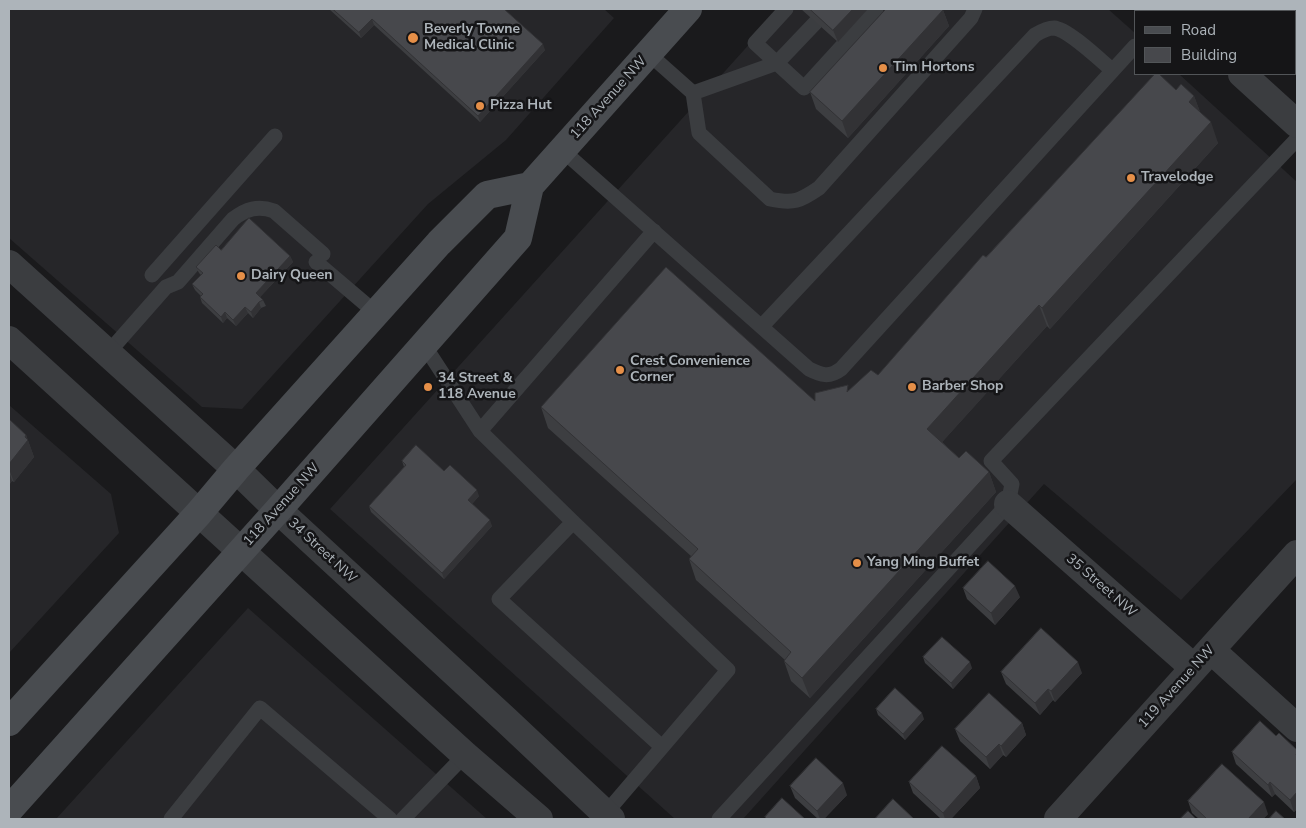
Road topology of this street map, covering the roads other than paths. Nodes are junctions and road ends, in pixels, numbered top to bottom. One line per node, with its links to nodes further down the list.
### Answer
1 (688, 9): 7 (main road, 118 Avenue NW)
2 (786, 9): 8 (lane)
3 (876, 9): 8 (lane)
4 (975, 9): 11 (lane)
5 (816, 22): 8 (lane)
6 (1134, 47): 9 (lane)
7 (648, 53): 11 (lane); 15 (main road, 118 Avenue NW)
8 (777, 63): 11 (lane)
9 (1112, 70): 21 (lane); 21 (lane)
10 (1243, 75): 12 (street)
11 (693, 93)
12 (1297, 124)
13 (275, 136): 19 (lane)
14 (1297, 140): 27 (lane)
15 (562, 150): 16 (main road, 118 Avenue NW); 17 (lane)
16 (530, 186): 20 (main road); 23 (main road, 118 Avenue NW)
17 (654, 231): 21 (lane); 25 (lane)
18 (9, 264): 24 (street, 34 Street NW)
19 (152, 275)
20 (376, 314): 24 (lane); 26 (main road)
21 (762, 326)
22 (9, 340): 29 (street)
23 (424, 345): 25 (lane); 28 (main road, 118 Avenue NW)
24 (107, 354): 26 (street, 34 Street NW)
25 (480, 431): 30 (lane)
26 (236, 469): 28 (street, 34 Street NW); 29 (main road)
27 (1008, 504): 33 (street, 35 Street NW); 44 (lane)
28 (278, 510): 31 (main road, 118 Avenue NW); 39 (street, 34 Street NW)
29 (199, 513): 31 (street); 34 (main road)
30 (573, 522): 36 (lane); 36 (lane)
31 (241, 552): 37 (street); 38 (main road, 118 Avenue NW)
32 (1297, 554): 33 (street, 119 Avenue NW)
33 (1202, 659): 35 (street, 35 Street NW); 45 (street, 119 Avenue NW)
34 (9, 722)
35 (1297, 728)
36 (662, 747): 39 (lane)
37 (465, 755): 42 (lane); 43 (street)
38 (9, 810)
39 (608, 817)
40 (171, 819): 41 (lane)
41 (390, 819)
42 (402, 819)
43 (539, 819)
44 (719, 819)
45 (1058, 819)

